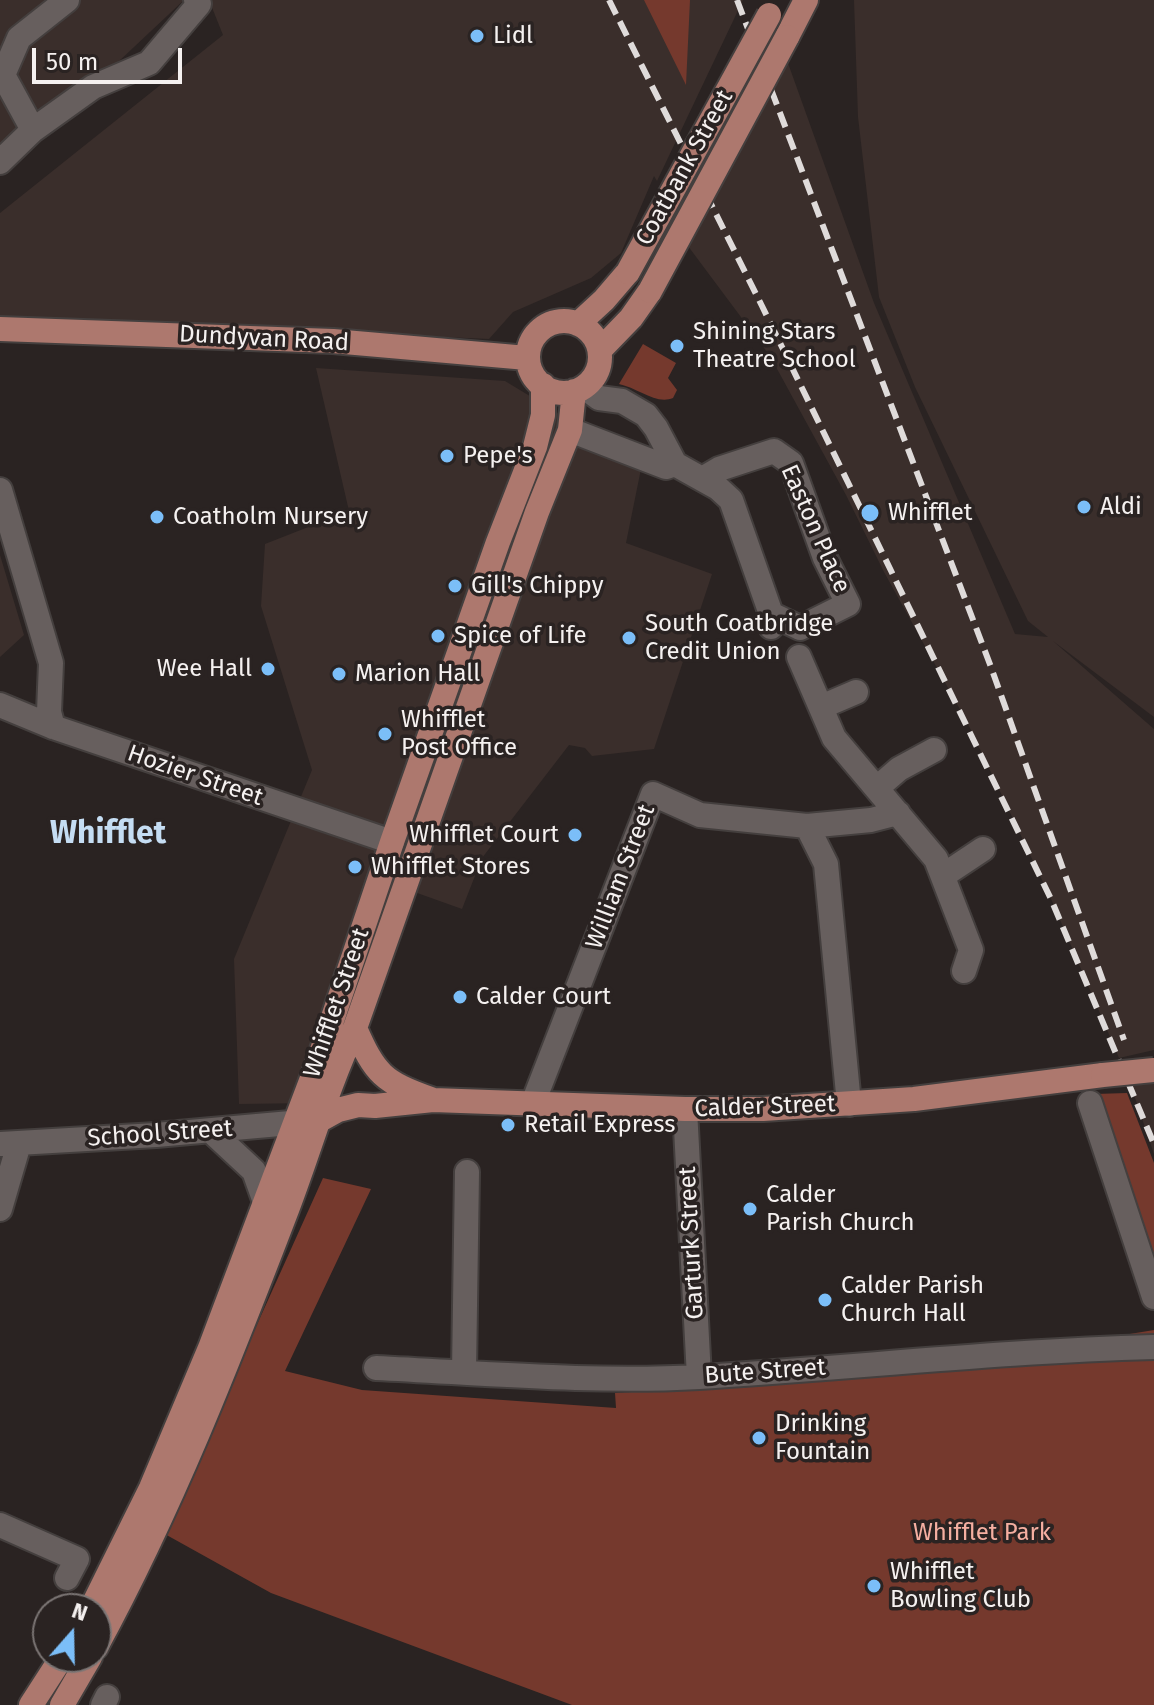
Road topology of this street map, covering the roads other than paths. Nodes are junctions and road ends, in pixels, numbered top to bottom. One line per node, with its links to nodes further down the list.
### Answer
1 (67, 0): 5 (street)
2 (196, 0): 5 (street)
3 (806, 0): 9 (main road, bridge)
4 (772, 8): 7 (main road, Coatbank Street, bridge)
5 (33, 130): 6 (street)
6 (0, 162)
7 (578, 324): 9 (main road); 10 (main road)
8 (0, 329): 10 (main road, Dundyvan Road)
9 (600, 350): 12 (main road, Whifflet Street)
10 (527, 358): 11 (main road)
11 (543, 385): 12 (main road); 26 (main road, Whifflet Street)
12 (579, 389): 13 (main road, Whifflet Street); 14 (street)
13 (570, 430): 14 (street, Easton Place); 30 (main road, Whifflet Street)
14 (670, 465): 15 (street, Easton Place)
15 (702, 479): 15 (street, Easton Place)
16 (0, 490): 21 (street)
17 (799, 657): 20 (street)
18 (856, 692): 20 (street)
19 (0, 705): 21 (street, Hozier Street)
20 (821, 707): 23 (street)
21 (53, 727): 26 (street, Hozier Street)
22 (934, 750): 23 (street)
23 (877, 788): 24 (street)
24 (898, 813): 25 (street); 28 (street)
25 (807, 826): 33 (street, William Street); 35 (street)
26 (392, 842): 38 (main road, Whifflet Street)
27 (983, 849): 28 (street)
28 (944, 875): 29 (street)
29 (964, 971)
30 (355, 1028): 32 (main road, Whifflet Street); 37 (main road, Whifflet Street)
31 (1154, 1070): 35 (main road, Calder Street, bridge)
32 (433, 1100): 33 (main road, Calder Street); 37 (main road, Calder Street)
33 (533, 1103): 36 (main road, Calder Street)
34 (1090, 1103): 44 (street)
35 (849, 1104): 36 (main road, Calder Street)
36 (685, 1109): 48 (street, Garturk Street)
37 (320, 1120): 38 (street, School Street); 52 (main road, Whifflet Street)
38 (295, 1122): 39 (street, School Street); 42 (main road, Whifflet Street)
39 (211, 1131): 40 (street, School Street); 42 (street)
40 (10, 1144): 43 (street)
41 (467, 1172): 47 (street)
42 (265, 1202): 51 (main road, Whifflet Street)
43 (0, 1209)
44 (1154, 1297)
45 (1154, 1347): 48 (street, Bute Street)
46 (376, 1368): 47 (street, Bute Street)
47 (464, 1372): 48 (street, Bute Street)
48 (699, 1377)
49 (0, 1525): 50 (street)
50 (67, 1578)
51 (99, 1593)
52 (112, 1617)
53 (52, 1673): 55 (main road)
54 (81, 1673): 56 (main road)
55 (31, 1705)
56 (62, 1705)

